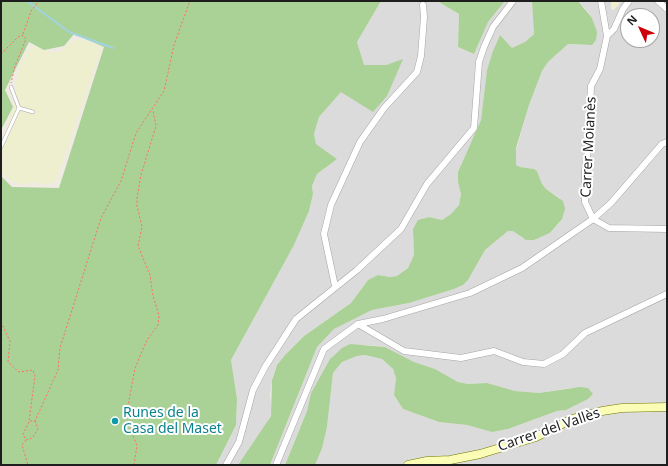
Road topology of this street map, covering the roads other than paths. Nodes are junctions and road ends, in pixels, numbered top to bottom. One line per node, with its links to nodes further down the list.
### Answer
1 (514, 1): 15 (street)
2 (601, 1): 7 (street, Carrer Moianès)
3 (629, 1): 7 (street)
4 (658, 1): 6 (street)
5 (423, 5): 15 (street)
6 (667, 9)
7 (607, 36): 13 (street, Carrer Moianès)
8 (11, 86): 9 (lane)
9 (19, 108): 10 (lane); 12 (lane)
10 (33, 112)
11 (667, 142): 13 (street)
12 (1, 147)
13 (593, 219): 14 (street); 17 (street)
14 (667, 229)
15 (335, 286): 20 (street)
16 (667, 294): 17 (street)
17 (358, 324): 21 (street)
18 (667, 407): 19 (street, Carrer del Vallès)
19 (428, 463): 22 (street, Carrer del Vallès)
20 (226, 465)
21 (276, 465)
22 (408, 465)

